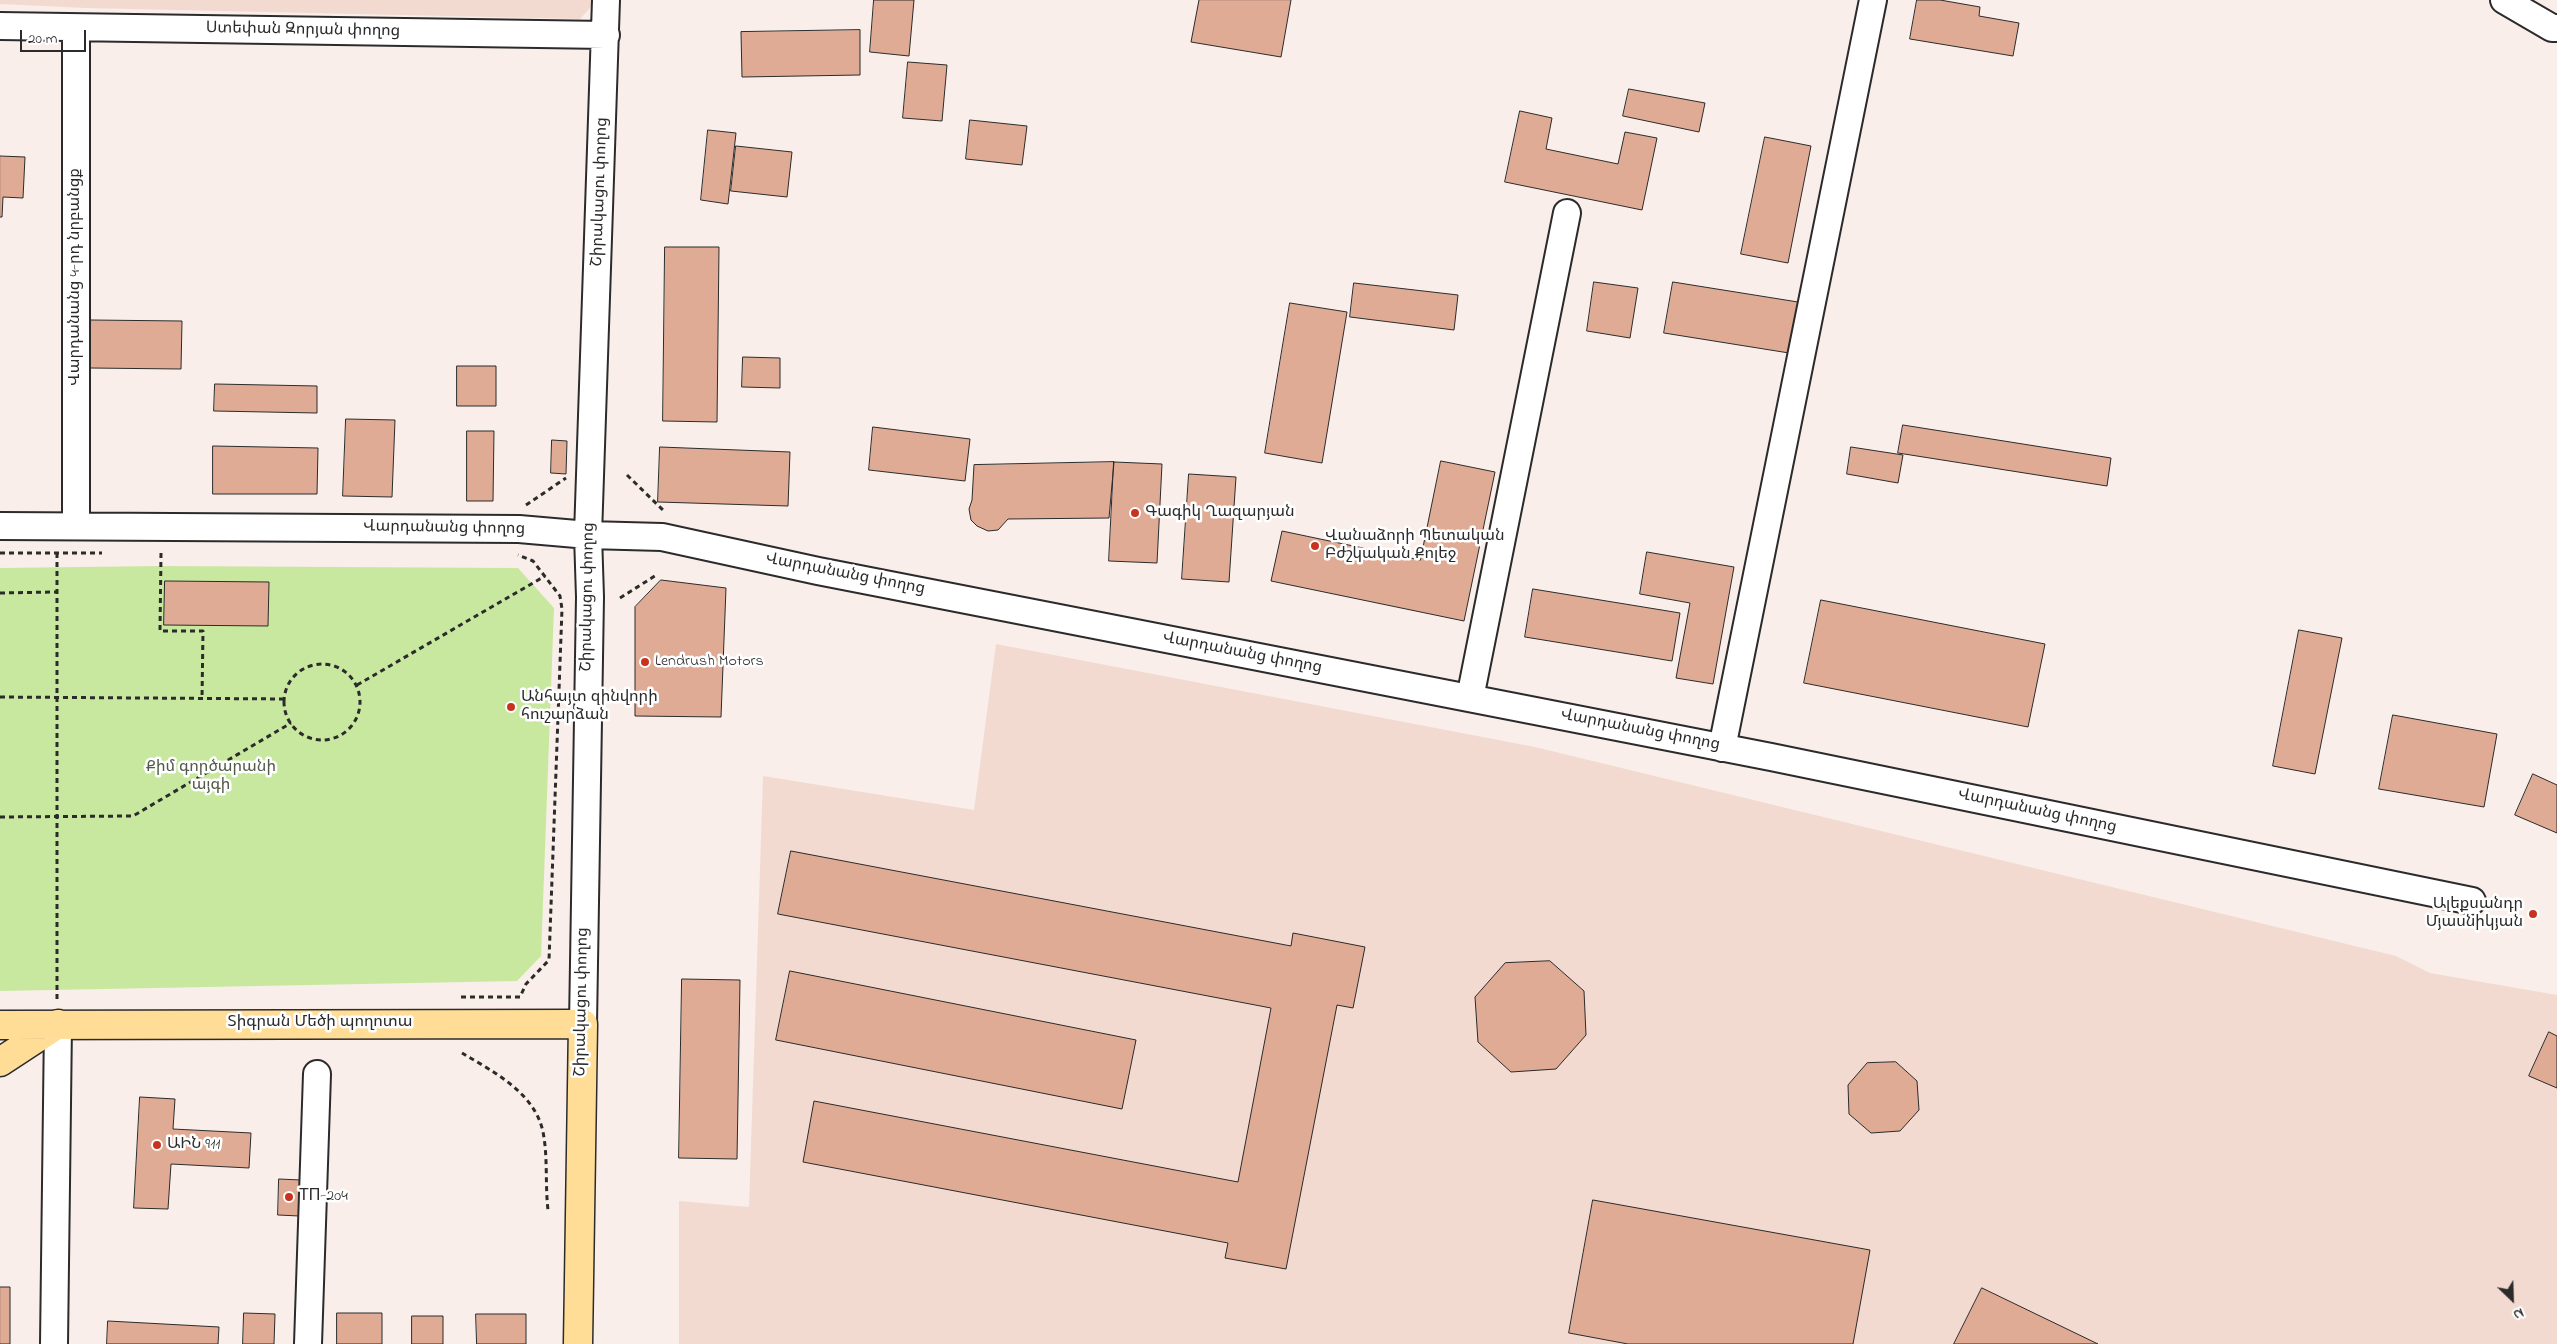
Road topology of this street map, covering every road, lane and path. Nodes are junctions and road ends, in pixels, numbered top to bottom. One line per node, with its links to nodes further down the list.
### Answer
1 (606, 0): 7 (street, Շիրակացու փողոց)
2 (1873, 0): 35 (street)
3 (2504, 0): 6 (street)
4 (0, 26): 5 (street, Ստեփան Զորյան փողոց)
5 (76, 28): 7 (street, Ստեփան Զորյան փողոց); 13 (street, Վարդանանց 4-րդ նրբանցք)
6 (2557, 28)
7 (606, 34): 15 (street, Շիրակացու փողոց)
8 (1567, 213): 31 (street)
9 (574, 473): 11 (path)
10 (627, 475): 12 (path)
11 (519, 510)
12 (665, 512)
13 (76, 525): 14 (street, Վարդանանց փողոց); 15 (street, Վարդանանց փողոց)
14 (0, 526)
15 (588, 535): 31 (street, Վարդանանց փողոց); 41 (street, Շիրակացու փողոց)
16 (0, 553): 17 (path)
17 (57, 553): 18 (path); 25 (path)
18 (104, 553)
19 (151, 553): 20 (path)
20 (161, 553): 21 (path); 32 (path)
21 (170, 553)
22 (508, 555): 24 (path)
23 (658, 574): 27 (path)
24 (545, 576): 28 (path); 39 (path)
25 (57, 592): 26 (path); 30 (path)
26 (0, 593)
27 (620, 598)
28 (357, 685): 33 (path); 34 (path)
29 (0, 697): 30 (path)
30 (57, 697): 32 (path); 37 (path)
31 (1470, 698): 35 (street, Վարդանանց փողոց)
32 (202, 699): 33 (path)
33 (284, 699): 34 (path)
34 (290, 723): 37 (path)
35 (1722, 748): 38 (street, Վարդանանց փողոց)
36 (1, 816): 37 (path)
37 (57, 816): 40 (path)
38 (2472, 901)
39 (520, 997)
40 (58, 1012): 41 (main road, Տիգրան Մեծի պողոտա); 42 (main road, Տիգրան Մեծի պողոտա); 44 (main road); 47 (street)
41 (583, 1024): 49 (main road, Շիրակացու փողոց)
42 (0, 1025)
43 (462, 1054): 46 (path)
44 (0, 1062)
45 (316, 1074): 48 (street)
46 (548, 1210)
47 (54, 1344)
48 (308, 1344)
49 (578, 1344)

